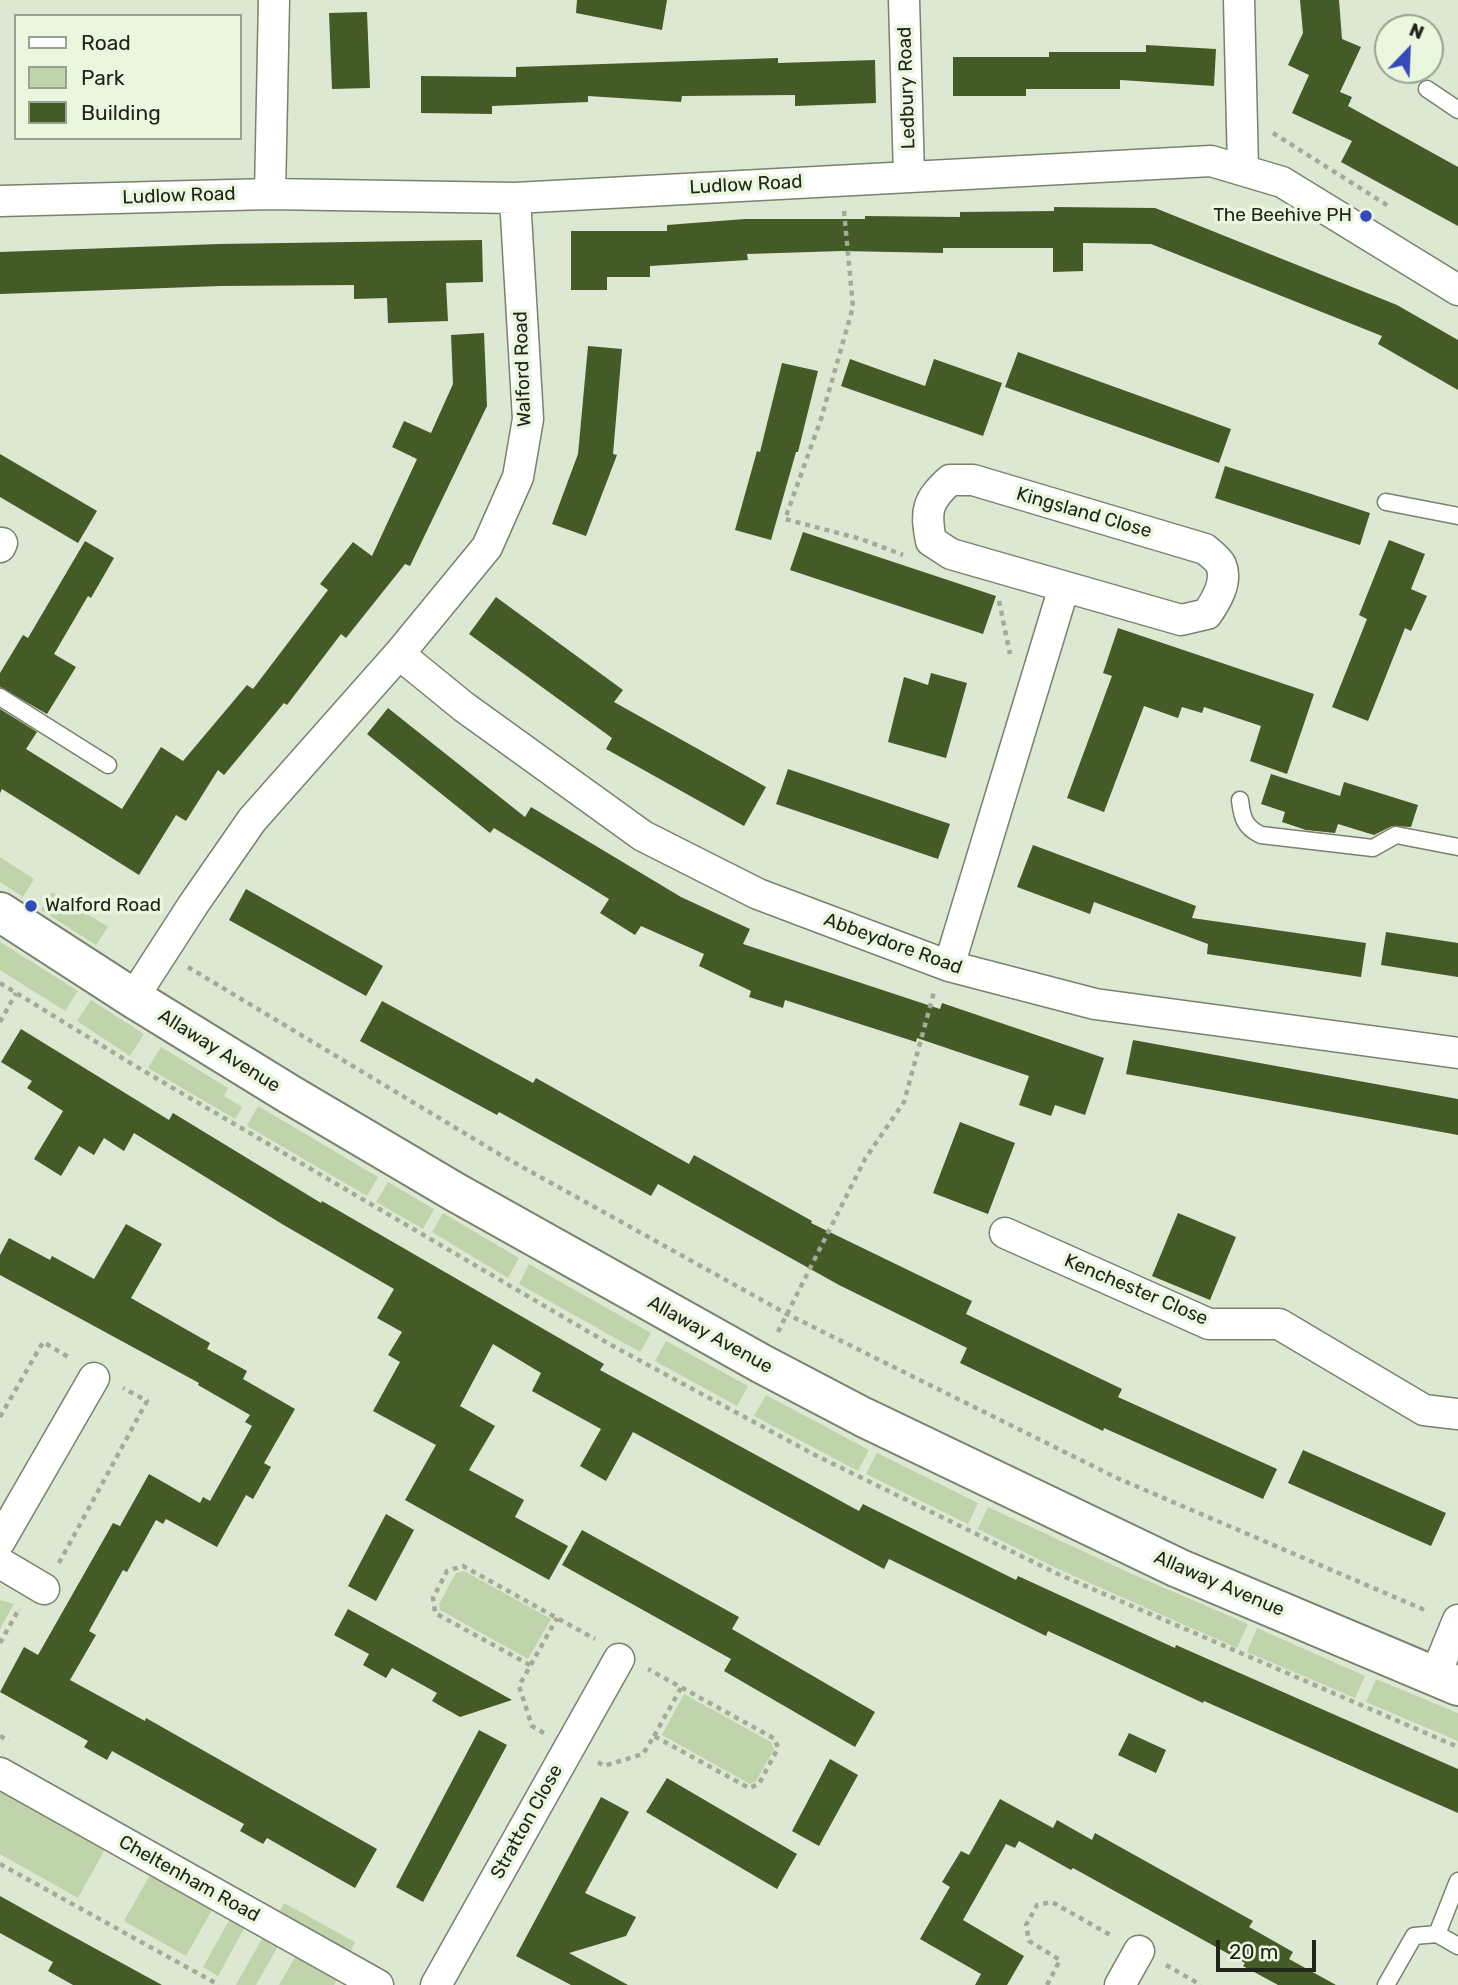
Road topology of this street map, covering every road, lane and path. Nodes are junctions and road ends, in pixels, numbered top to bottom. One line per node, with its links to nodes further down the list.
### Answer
1 (274, 0): 10 (street)
2 (904, 0): 8 (street, Ledbury Road)
3 (1239, 0): 7 (street)
4 (1427, 89): 5 (lane)
5 (1458, 110)
6 (1267, 129): 13 (path)
7 (1243, 169): 8 (street, Ludlow Road); 14 (street, Ludlow Road)
8 (909, 176): 9 (street, Ludlow Road)
9 (840, 180): 11 (street, Ludlow Road); 17 (path)
10 (270, 194): 11 (street, Ludlow Road); 12 (street, Ludlow Road)
11 (515, 198): 20 (street, Walford Road)
12 (0, 201)
13 (1391, 208)
14 (1458, 290)
15 (1386, 502): 16 (lane)
16 (1458, 516)
17 (911, 558)
18 (1064, 587): 18 (street, Kingsland Close); 28 (street)
19 (997, 590): 21 (path)
20 (399, 654): 27 (street, Walford Road); 28 (street, Abbeydore Road)
21 (1012, 660)
22 (0, 697): 23 (lane)
23 (108, 765)
24 (1240, 800): 25 (lane)
25 (1458, 847)
26 (0, 912): 31 (street, Allaway Avenue)
27 (163, 952): 31 (street, Walford Road); 35 (path)
28 (946, 964): 33 (street, Abbeydore Road); 35 (path)
29 (0, 983): 30 (path)
30 (16, 993): 32 (path); 49 (path)
31 (133, 998): 36 (street, Allaway Avenue)
32 (0, 1022)
33 (1458, 1053)
34 (1005, 1233): 38 (street, Kenchester Close)
35 (787, 1314): 36 (path); 43 (path)
36 (762, 1364): 46 (street, Allaway Avenue)
37 (94, 1378): 39 (street)
38 (1458, 1414)
39 (0, 1541)
40 (0, 1563): 41 (street)
41 (44, 1589)
42 (557, 1618): 45 (path)
43 (1457, 1622): 46 (street)
44 (619, 1659): 58 (street, Stratton Close)
45 (530, 1665)
46 (1446, 1681)
47 (681, 1688): 48 (path)
48 (654, 1735)
49 (1458, 1747)
50 (0, 1773): 57 (street, Cheltenham Road)
51 (0, 1864): 56 (path)
52 (1458, 1881): 53 (lane)
53 (1437, 1934): 54 (lane); 62 (lane)
54 (1458, 1946)
55 (1139, 1951): 59 (path); 60 (street); 61 (path)
56 (219, 1985)
57 (378, 1985)
58 (436, 1985)
59 (1046, 1985)
60 (1120, 1985)
61 (1201, 1985)
62 (1386, 1985)

